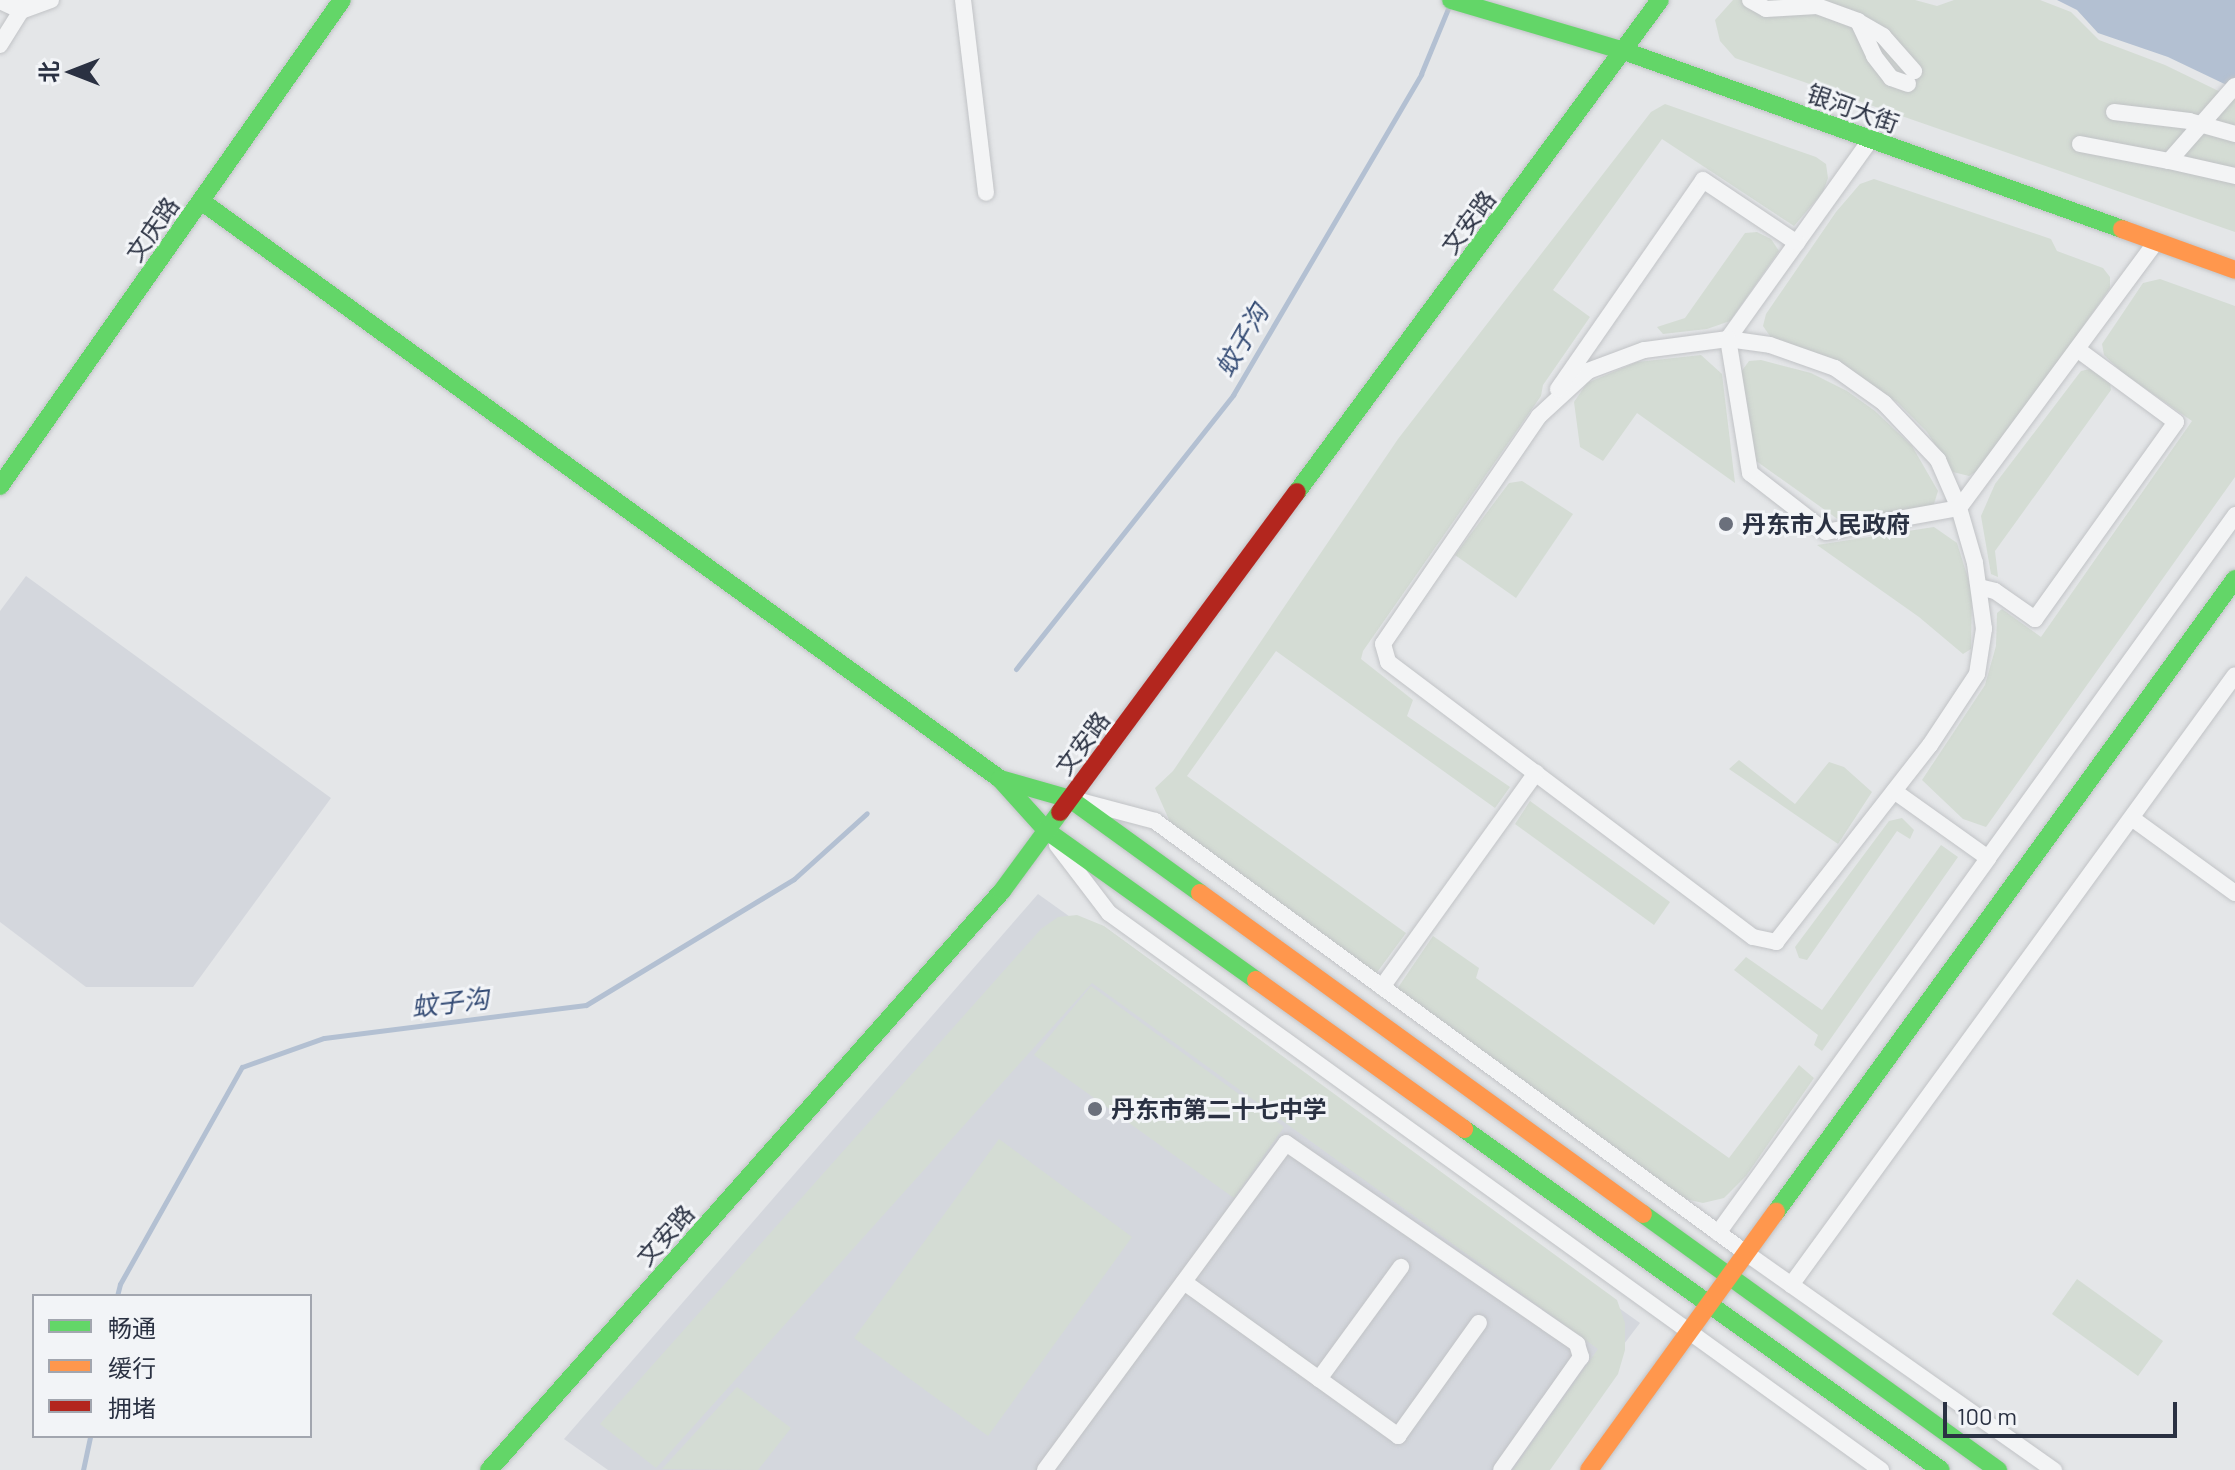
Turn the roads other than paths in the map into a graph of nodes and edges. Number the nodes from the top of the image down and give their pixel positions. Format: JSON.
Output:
{"nodes":[{"id":1,"x":51,"y":0,"type":"edge"},
{"id":2,"x":342,"y":0,"type":"edge"},
{"id":3,"x":963,"y":0,"type":"edge"},
{"id":4,"x":1660,"y":0,"type":"edge"},
{"id":5,"x":1750,"y":0,"type":"edge"},
{"id":6,"x":0,"y":1,"type":"edge"},
{"id":7,"x":1454,"y":1,"type":"edge"},
{"id":8,"x":23,"y":6,"type":"edge"},
{"id":9,"x":0,"y":45,"type":"edge"},
{"id":10,"x":1624,"y":51,"type":"junction"},
{"id":11,"x":1911,"y":78,"type":"dead end"},
{"id":12,"x":2235,"y":86,"type":"edge"},
{"id":13,"x":2114,"y":112,"type":"dead end"},
{"id":14,"x":2199,"y":124,"type":"junction"},
{"id":15,"x":2235,"y":134,"type":"edge"},
{"id":16,"x":1871,"y":139,"type":"junction"},
{"id":17,"x":2080,"y":144,"type":"dead end"},
{"id":18,"x":2169,"y":161,"type":"junction"},
{"id":19,"x":2235,"y":176,"type":"edge"},
{"id":20,"x":986,"y":193,"type":"dead end"},
{"id":21,"x":201,"y":201,"type":"junction"},
{"id":22,"x":2156,"y":242,"type":"junction"},
{"id":23,"x":1797,"y":243,"type":"junction"},
{"id":24,"x":2235,"y":270,"type":"edge"},
{"id":25,"x":1728,"y":339,"type":"junction"},
{"id":26,"x":2077,"y":349,"type":"junction"},
{"id":27,"x":1539,"y":416,"type":"junction"},
{"id":28,"x":0,"y":486,"type":"edge"},
{"id":29,"x":1959,"y":508,"type":"junction"},
{"id":30,"x":2235,"y":515,"type":"edge"},
{"id":31,"x":2235,"y":579,"type":"edge"},
{"id":32,"x":1979,"y":587,"type":"junction"},
{"id":33,"x":2235,"y":675,"type":"edge"},
{"id":34,"x":1536,"y":773,"type":"junction"},
{"id":35,"x":1000,"y":779,"type":"junction"},
{"id":36,"x":1894,"y":791,"type":"junction"},
{"id":37,"x":1070,"y":799,"type":"junction"},
{"id":38,"x":2133,"y":819,"type":"junction"},
{"id":39,"x":1047,"y":831,"type":"junction"},
{"id":40,"x":1988,"y":858,"type":"junction"},
{"id":41,"x":2235,"y":893,"type":"edge"},
{"id":42,"x":1382,"y":987,"type":"junction"},
{"id":43,"x":1718,"y":1233,"type":"junction"},
{"id":44,"x":1746,"y":1253,"type":"junction"},
{"id":45,"x":1401,"y":1267,"type":"dead end"},
{"id":46,"x":1729,"y":1276,"type":"junction"},
{"id":47,"x":1184,"y":1282,"type":"junction"},
{"id":48,"x":1791,"y":1285,"type":"junction"},
{"id":49,"x":1710,"y":1304,"type":"junction"},
{"id":50,"x":1479,"y":1323,"type":"dead end"},
{"id":51,"x":1690,"y":1331,"type":"junction"},
{"id":52,"x":1319,"y":1379,"type":"junction"},
{"id":53,"x":489,"y":1470,"type":"edge"},
{"id":54,"x":1045,"y":1470,"type":"edge"},
{"id":55,"x":1501,"y":1470,"type":"edge"},
{"id":56,"x":1589,"y":1470,"type":"edge"},
{"id":57,"x":1881,"y":1470,"type":"edge"},
{"id":58,"x":1941,"y":1470,"type":"edge"},
{"id":59,"x":1998,"y":1470,"type":"edge"},
{"id":60,"x":2054,"y":1470,"type":"edge"}],
"edges":[{"from":1,"to":8,"type":"street"},
{"from":2,"to":21,"type":"main road","name":"文庆路"},
{"from":3,"to":20,"type":"street"},
{"from":4,"to":10,"type":"main road","name":"文安路"},
{"from":5,"to":11,"type":"street"},
{"from":6,"to":8,"type":"street"},
{"from":7,"to":10,"type":"main road","name":"银河大街"},
{"from":8,"to":9,"type":"street"},
{"from":10,"to":16,"type":"main road","name":"银河大街"},
{"from":10,"to":37,"type":"main road","name":"文安路"},
{"from":12,"to":14,"type":"street"},
{"from":13,"to":14,"type":"street"},
{"from":14,"to":15,"type":"street"},
{"from":14,"to":18,"type":"street"},
{"from":16,"to":22,"type":"main road","name":"银河大街"},
{"from":16,"to":23,"type":"street"},
{"from":17,"to":18,"type":"street"},
{"from":18,"to":19,"type":"street"},
{"from":21,"to":28,"type":"main road","name":"文庆路"},
{"from":21,"to":35,"type":"main road"},
{"from":22,"to":24,"type":"main road","name":"银河大街"},
{"from":22,"to":26,"type":"street"},
{"from":23,"to":25,"type":"street"},
{"from":23,"to":27,"type":"street"},
{"from":25,"to":27,"type":"street"},
{"from":25,"to":29,"type":"street"},
{"from":25,"to":29,"type":"street"},
{"from":26,"to":29,"type":"street"},
{"from":26,"to":32,"type":"street"},
{"from":27,"to":34,"type":"street"},
{"from":29,"to":32,"type":"street"},
{"from":30,"to":40,"type":"street"},
{"from":31,"to":44,"type":"main road"},
{"from":32,"to":36,"type":"street"},
{"from":33,"to":38,"type":"street"},
{"from":34,"to":36,"type":"street"},
{"from":34,"to":42,"type":"street"},
{"from":35,"to":37,"type":"main road"},
{"from":35,"to":39,"type":"main road"},
{"from":36,"to":40,"type":"street"},
{"from":37,"to":39,"type":"main road","name":"文安路"},
{"from":37,"to":42,"type":"street"},
{"from":37,"to":46,"type":"main road"},
{"from":38,"to":41,"type":"street"},
{"from":38,"to":48,"type":"street"},
{"from":39,"to":49,"type":"main road"},
{"from":39,"to":51,"type":"street"},
{"from":39,"to":53,"type":"main road","name":"文安路"},
{"from":40,"to":43,"type":"street"},
{"from":42,"to":43,"type":"street"},
{"from":43,"to":44,"type":"street"},
{"from":44,"to":46,"type":"main road"},
{"from":44,"to":48,"type":"street"},
{"from":45,"to":52,"type":"street"},
{"from":46,"to":49,"type":"main road"},
{"from":46,"to":59,"type":"main road"},
{"from":47,"to":52,"type":"street"},
{"from":47,"to":54,"type":"street"},
{"from":47,"to":55,"type":"street"},
{"from":48,"to":60,"type":"street"},
{"from":49,"to":51,"type":"main road"},
{"from":49,"to":58,"type":"main road"},
{"from":50,"to":52,"type":"street"},
{"from":51,"to":56,"type":"main road"},
{"from":51,"to":57,"type":"street"}]}
